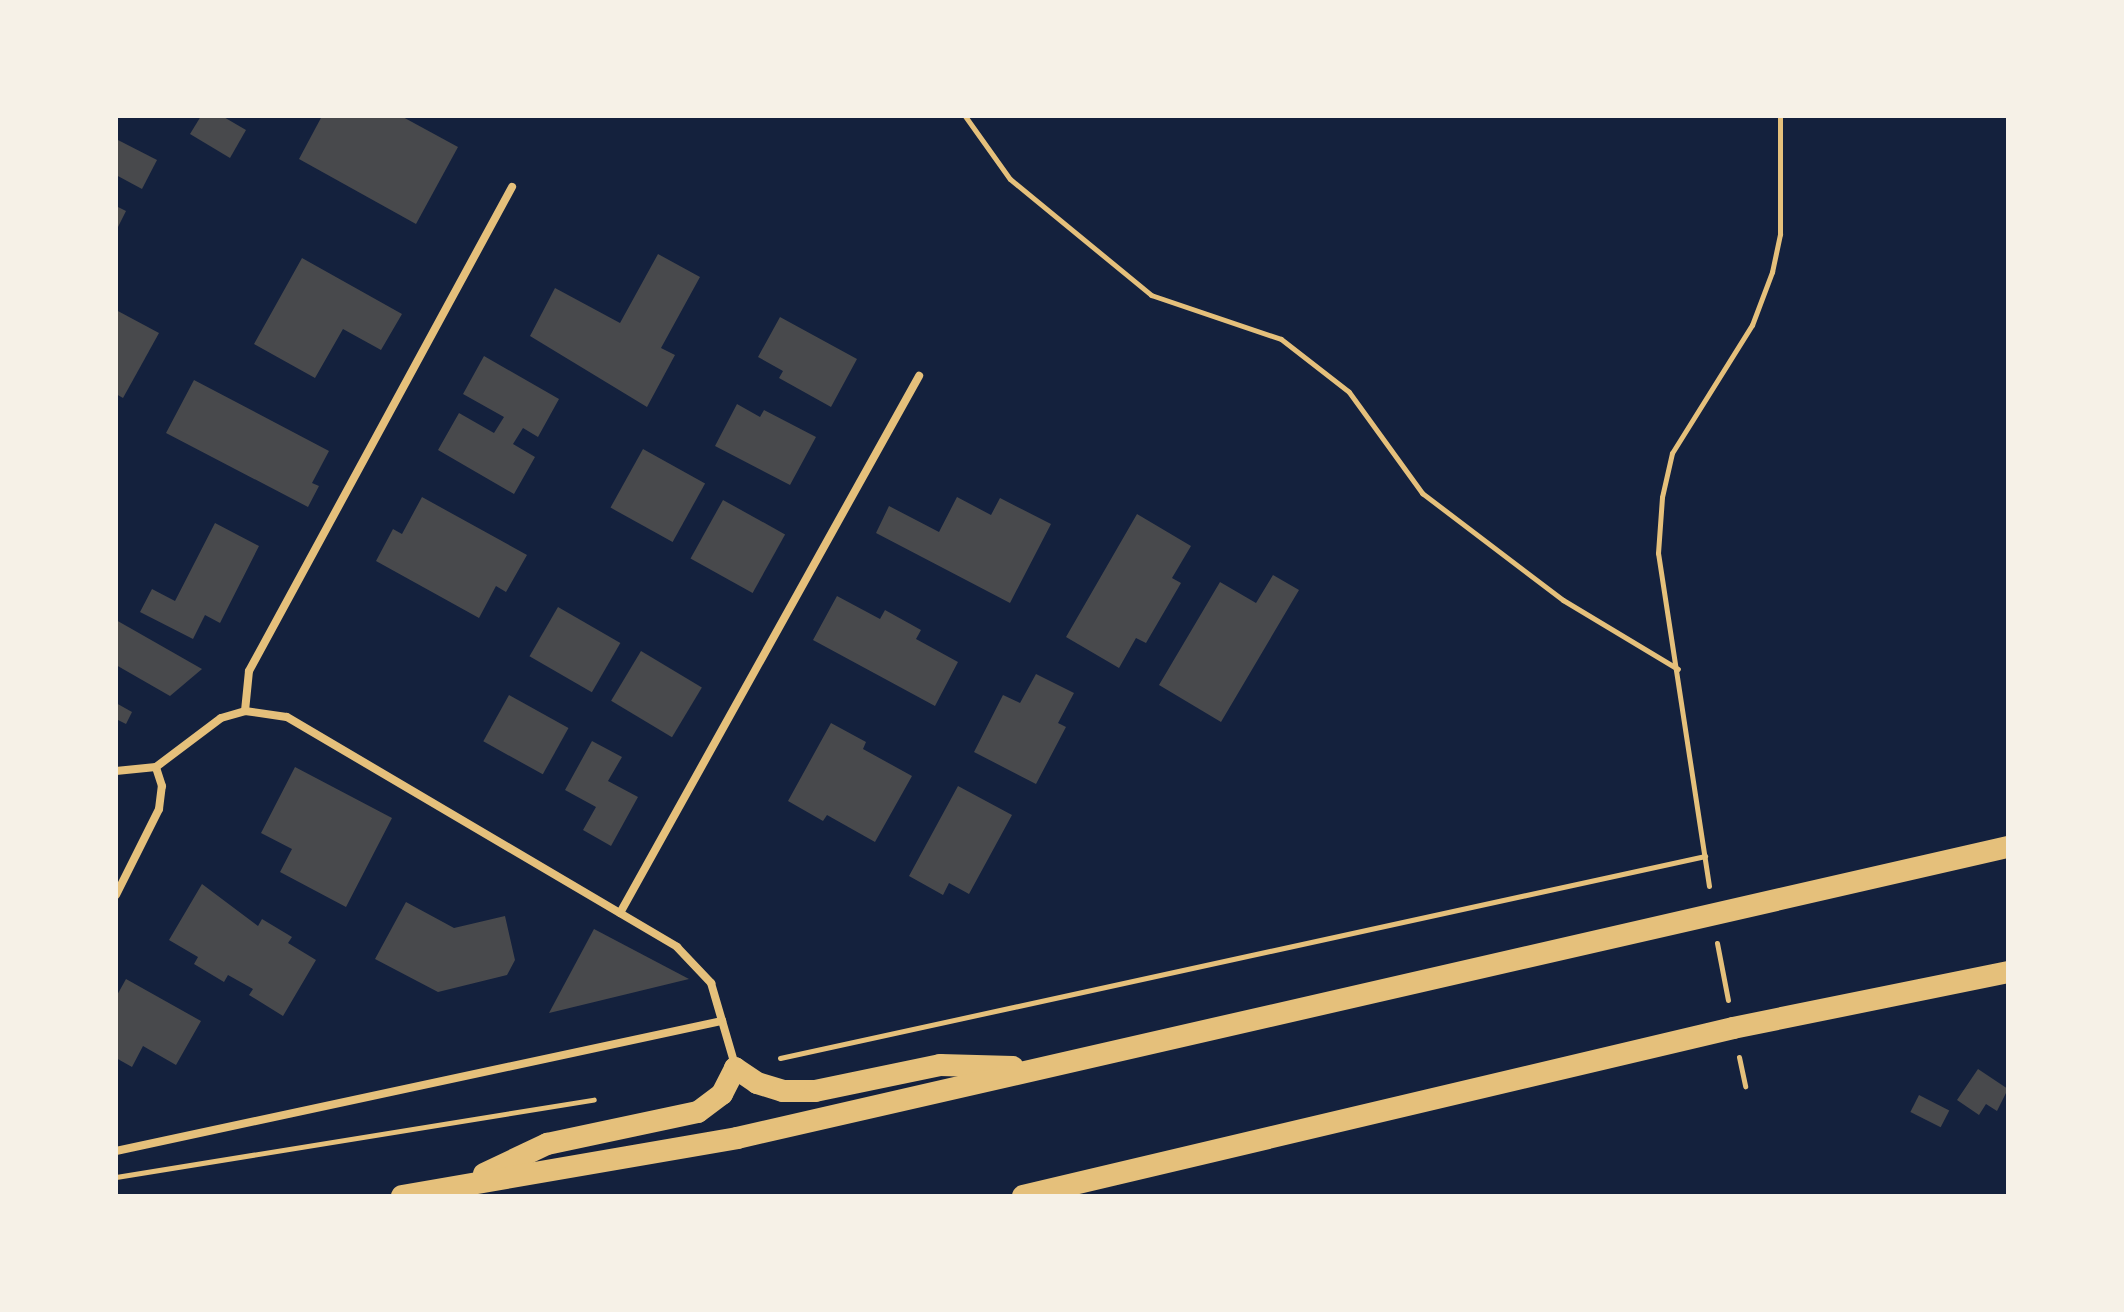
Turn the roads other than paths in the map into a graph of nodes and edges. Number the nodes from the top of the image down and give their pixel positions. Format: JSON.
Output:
{"nodes":[{"id":1,"x":512,"y":187,"type":"dead end"},
{"id":2,"x":919,"y":376,"type":"dead end"},
{"id":3,"x":245,"y":711,"type":"junction"},
{"id":4,"x":156,"y":767,"type":"junction"},
{"id":5,"x":116,"y":771,"type":"edge"},
{"id":6,"x":2008,"y":847,"type":"edge"},
{"id":7,"x":116,"y":895,"type":"edge"},
{"id":8,"x":620,"y":913,"type":"junction"},
{"id":9,"x":2008,"y":972,"type":"edge"},
{"id":10,"x":722,"y":1021,"type":"junction"},
{"id":11,"x":735,"y":1068,"type":"junction"},
{"id":12,"x":1043,"y":1068,"type":"junction"},
{"id":13,"x":116,"y":1151,"type":"edge"},
{"id":14,"x":457,"y":1186,"type":"junction"},
{"id":15,"x":402,"y":1196,"type":"edge"},
{"id":16,"x":1023,"y":1196,"type":"edge"}],
"edges":[{"from":1,"to":3,"type":"street"},
{"from":2,"to":8,"type":"street"},
{"from":3,"to":4,"type":"street"},
{"from":3,"to":8,"type":"street"},
{"from":4,"to":5,"type":"street"},
{"from":4,"to":7,"type":"street"},
{"from":6,"to":12,"type":"highway"},
{"from":8,"to":10,"type":"street"},
{"from":9,"to":16,"type":"highway"},
{"from":10,"to":11,"type":"street"},
{"from":10,"to":13,"type":"street"},
{"from":11,"to":12,"type":"highway"},
{"from":11,"to":14,"type":"highway"},
{"from":12,"to":14,"type":"highway"},
{"from":14,"to":15,"type":"highway"}]}
